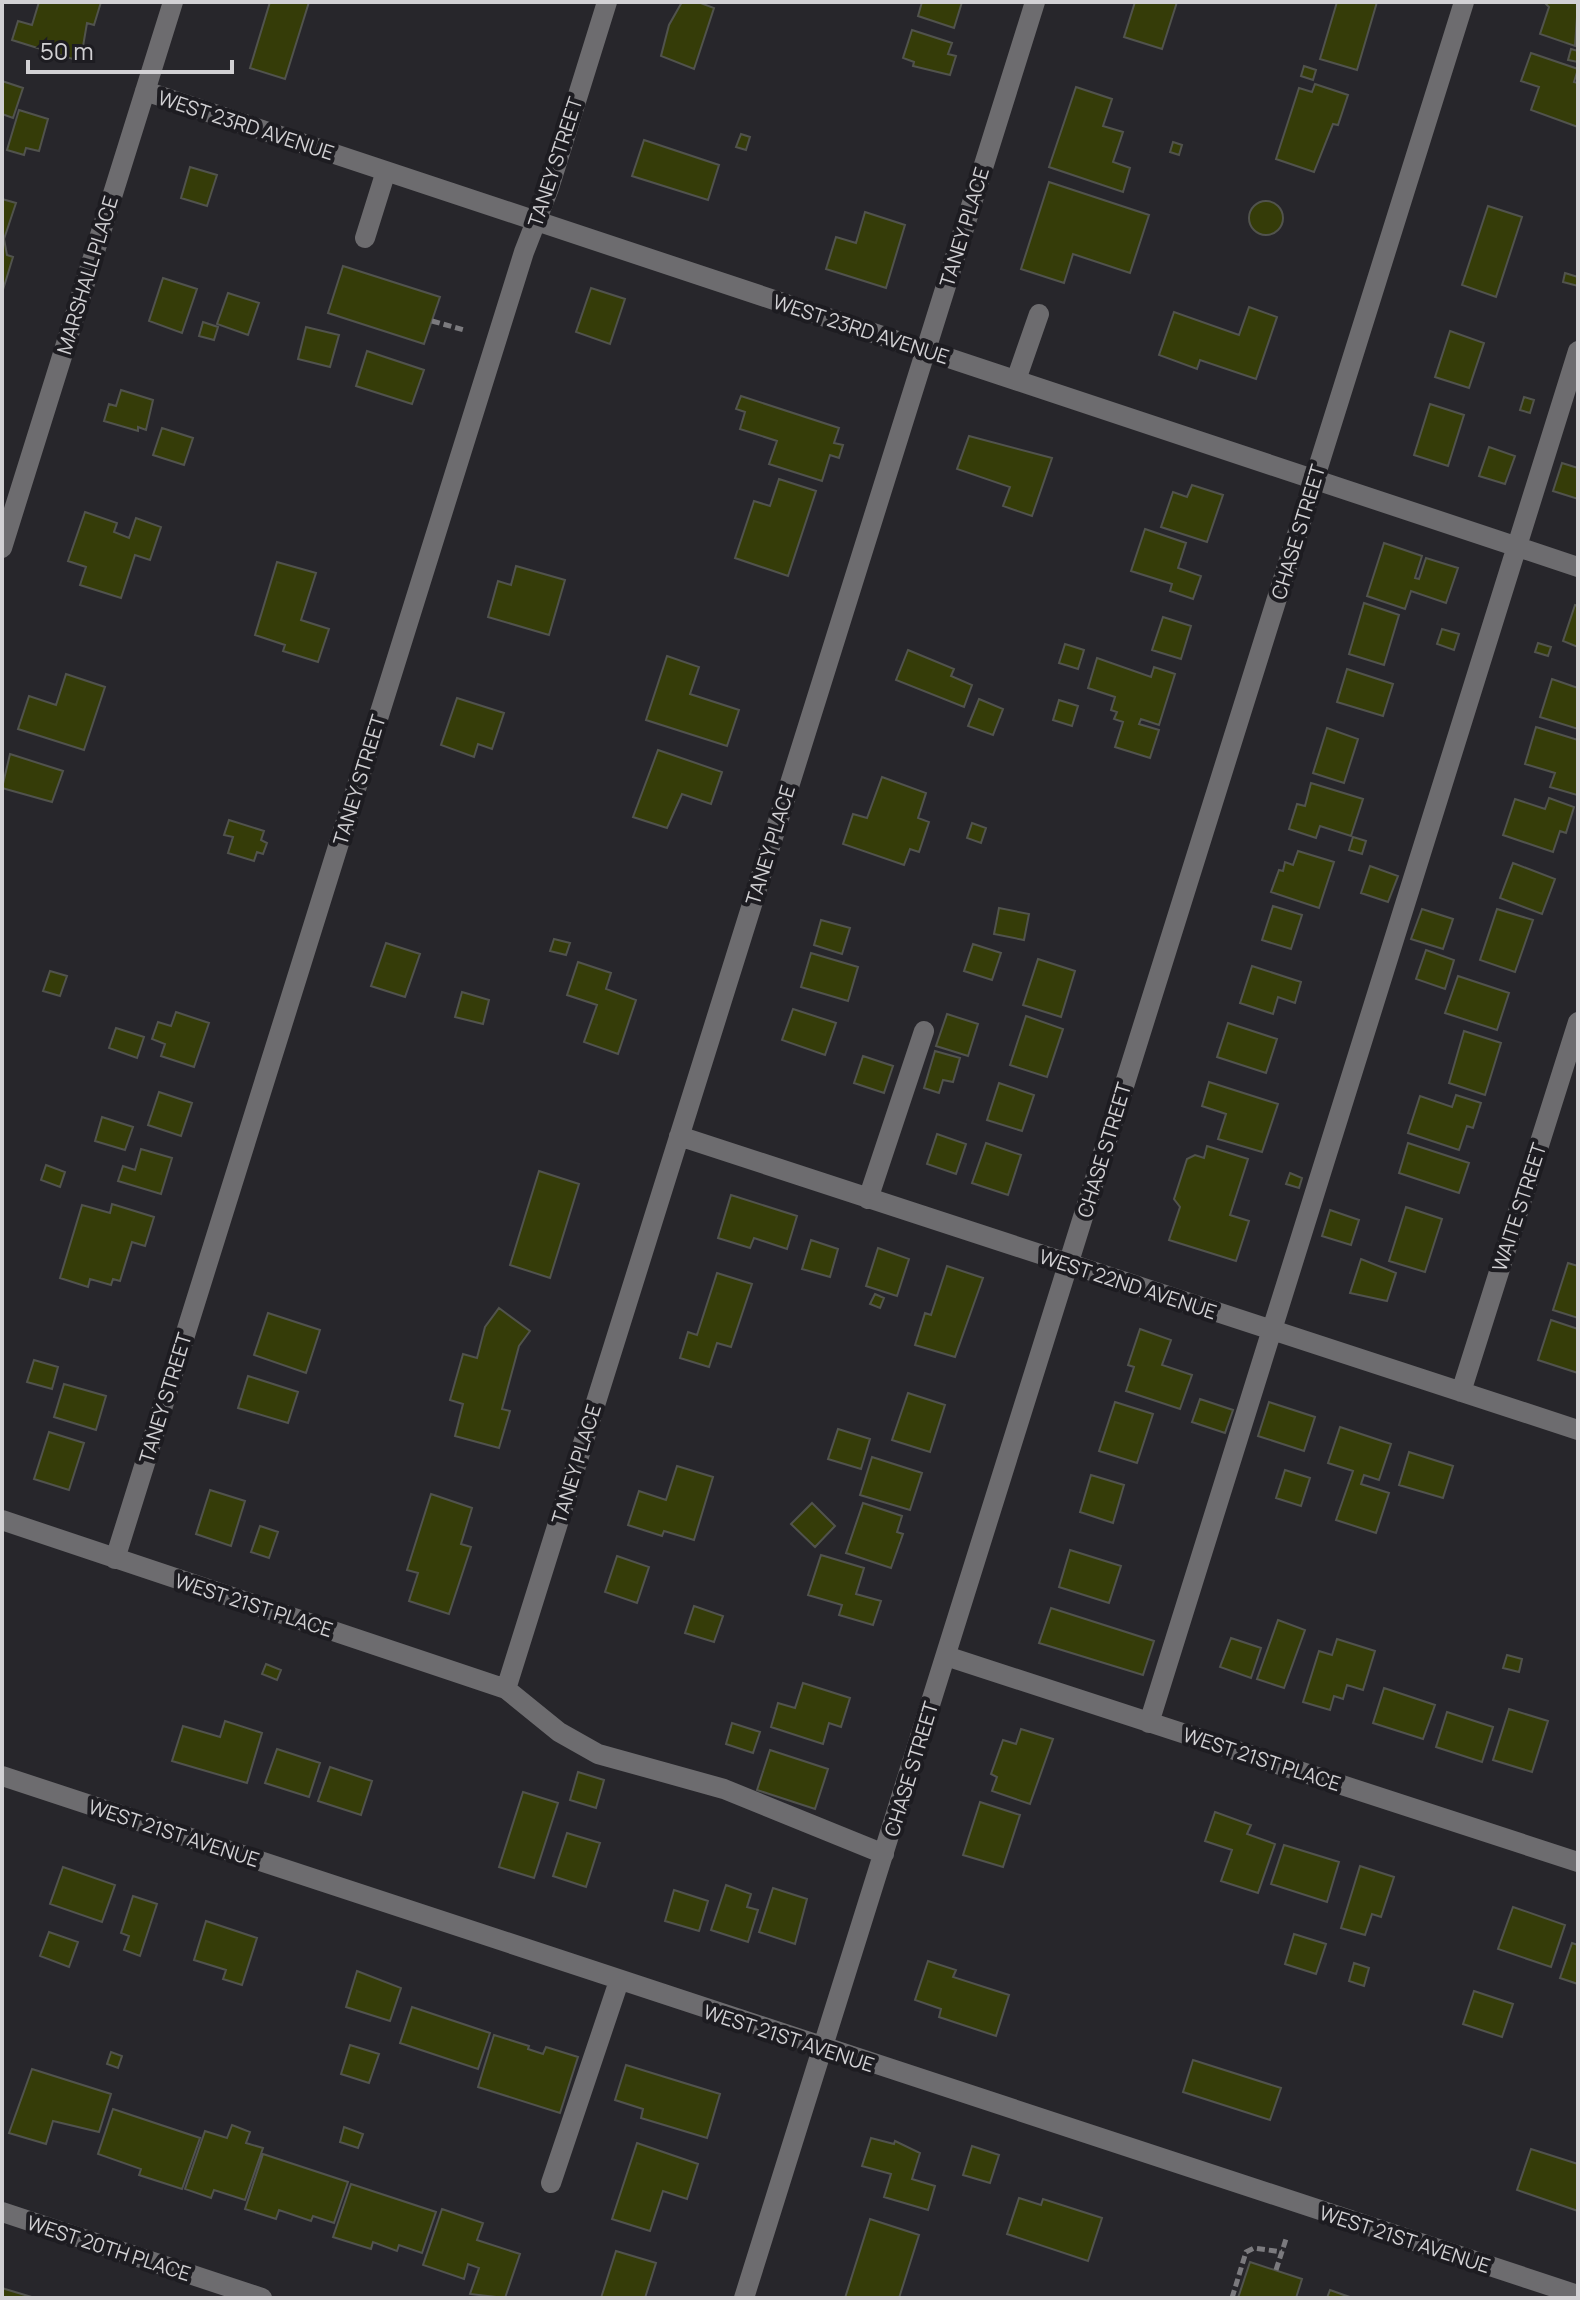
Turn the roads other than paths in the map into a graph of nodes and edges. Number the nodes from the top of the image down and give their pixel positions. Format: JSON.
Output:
{"nodes":[{"id":1,"x":173,"y":2,"type":"edge"},
{"id":2,"x":607,"y":2,"type":"edge"},
{"id":3,"x":1035,"y":2,"type":"edge"},
{"id":4,"x":1464,"y":2,"type":"edge"},
{"id":5,"x":145,"y":91,"type":"junction"},
{"id":6,"x":386,"y":171,"type":"junction"},
{"id":7,"x":536,"y":221,"type":"junction"},
{"id":8,"x":365,"y":238,"type":"dead end"},
{"id":9,"x":1039,"y":314,"type":"dead end"},
{"id":10,"x":926,"y":350,"type":"junction"},
{"id":11,"x":1578,"y":351,"type":"edge"},
{"id":12,"x":1016,"y":380,"type":"junction"},
{"id":13,"x":1314,"y":480,"type":"junction"},
{"id":14,"x":1517,"y":547,"type":"junction"},
{"id":15,"x":2,"y":548,"type":"edge"},
{"id":16,"x":1578,"y":567,"type":"edge"},
{"id":17,"x":1578,"y":1022,"type":"edge"},
{"id":18,"x":924,"y":1031,"type":"dead end"},
{"id":19,"x":679,"y":1136,"type":"junction"},
{"id":20,"x":868,"y":1199,"type":"junction"},
{"id":21,"x":1068,"y":1265,"type":"junction"},
{"id":22,"x":1272,"y":1331,"type":"junction"},
{"id":23,"x":1461,"y":1392,"type":"junction"},
{"id":24,"x":1578,"y":1430,"type":"edge"},
{"id":25,"x":2,"y":1520,"type":"edge"},
{"id":26,"x":115,"y":1559,"type":"junction"},
{"id":27,"x":946,"y":1656,"type":"junction"},
{"id":28,"x":506,"y":1689,"type":"junction"},
{"id":29,"x":1149,"y":1723,"type":"junction"},
{"id":30,"x":2,"y":1776,"type":"edge"},
{"id":31,"x":884,"y":1854,"type":"junction"},
{"id":32,"x":1578,"y":1862,"type":"edge"},
{"id":33,"x":619,"y":1981,"type":"junction"},
{"id":34,"x":823,"y":2049,"type":"junction"},
{"id":35,"x":551,"y":2183,"type":"dead end"},
{"id":36,"x":2,"y":2212,"type":"edge"},
{"id":37,"x":1578,"y":2295,"type":"edge"},
{"id":38,"x":262,"y":2298,"type":"edge"},
{"id":39,"x":744,"y":2298,"type":"edge"}],
"edges":[{"from":1,"to":5,"type":"street","name":"MARSHALL PLACE"},
{"from":2,"to":7,"type":"street","name":"TANEY STREET"},
{"from":3,"to":10,"type":"street","name":"TANEY PLACE"},
{"from":4,"to":13,"type":"street","name":"CHASE STREET"},
{"from":5,"to":6,"type":"street","name":"WEST 23RD AVENUE"},
{"from":5,"to":15,"type":"street","name":"MARSHALL PLACE"},
{"from":6,"to":7,"type":"street","name":"WEST 23RD AVENUE"},
{"from":6,"to":8,"type":"street"},
{"from":7,"to":10,"type":"street","name":"WEST 23RD AVENUE"},
{"from":7,"to":26,"type":"street","name":"TANEY STREET"},
{"from":9,"to":12,"type":"street"},
{"from":10,"to":12,"type":"street","name":"WEST 23RD AVENUE"},
{"from":10,"to":19,"type":"street","name":"TANEY PLACE"},
{"from":11,"to":14,"type":"street"},
{"from":12,"to":13,"type":"street","name":"WEST 23RD AVENUE"},
{"from":13,"to":14,"type":"street","name":"WEST 23RD AVENUE"},
{"from":13,"to":21,"type":"street","name":"CHASE STREET"},
{"from":14,"to":16,"type":"street","name":"WEST 23RD AVENUE"},
{"from":14,"to":22,"type":"street"},
{"from":17,"to":23,"type":"street","name":"WAITE STREET"},
{"from":18,"to":20,"type":"street"},
{"from":19,"to":20,"type":"street","name":"WEST 22ND AVENUE"},
{"from":19,"to":28,"type":"street","name":"TANEY PLACE"},
{"from":20,"to":21,"type":"street","name":"WEST 22ND AVENUE"},
{"from":21,"to":22,"type":"street","name":"WEST 22ND AVENUE"},
{"from":21,"to":27,"type":"street","name":"CHASE STREET"},
{"from":22,"to":23,"type":"street","name":"WEST 22ND AVENUE"},
{"from":22,"to":29,"type":"street"},
{"from":23,"to":24,"type":"street","name":"WEST 22ND AVENUE"},
{"from":25,"to":26,"type":"street","name":"WEST 21ST PLACE"},
{"from":26,"to":28,"type":"street","name":"WEST 21ST PLACE"},
{"from":27,"to":29,"type":"street","name":"WEST 21ST PLACE"},
{"from":27,"to":31,"type":"street","name":"CHASE STREET"},
{"from":28,"to":31,"type":"street"},
{"from":29,"to":32,"type":"street","name":"WEST 21ST PLACE"},
{"from":30,"to":33,"type":"street","name":"WEST 21ST AVENUE"},
{"from":31,"to":34,"type":"street","name":"CHASE STREET"},
{"from":33,"to":34,"type":"street","name":"WEST 21ST AVENUE"},
{"from":33,"to":35,"type":"street"},
{"from":34,"to":37,"type":"street","name":"WEST 21ST AVENUE"},
{"from":34,"to":39,"type":"street","name":"CHASE STREET"},
{"from":36,"to":38,"type":"street","name":"WEST 20TH PLACE"}]}
